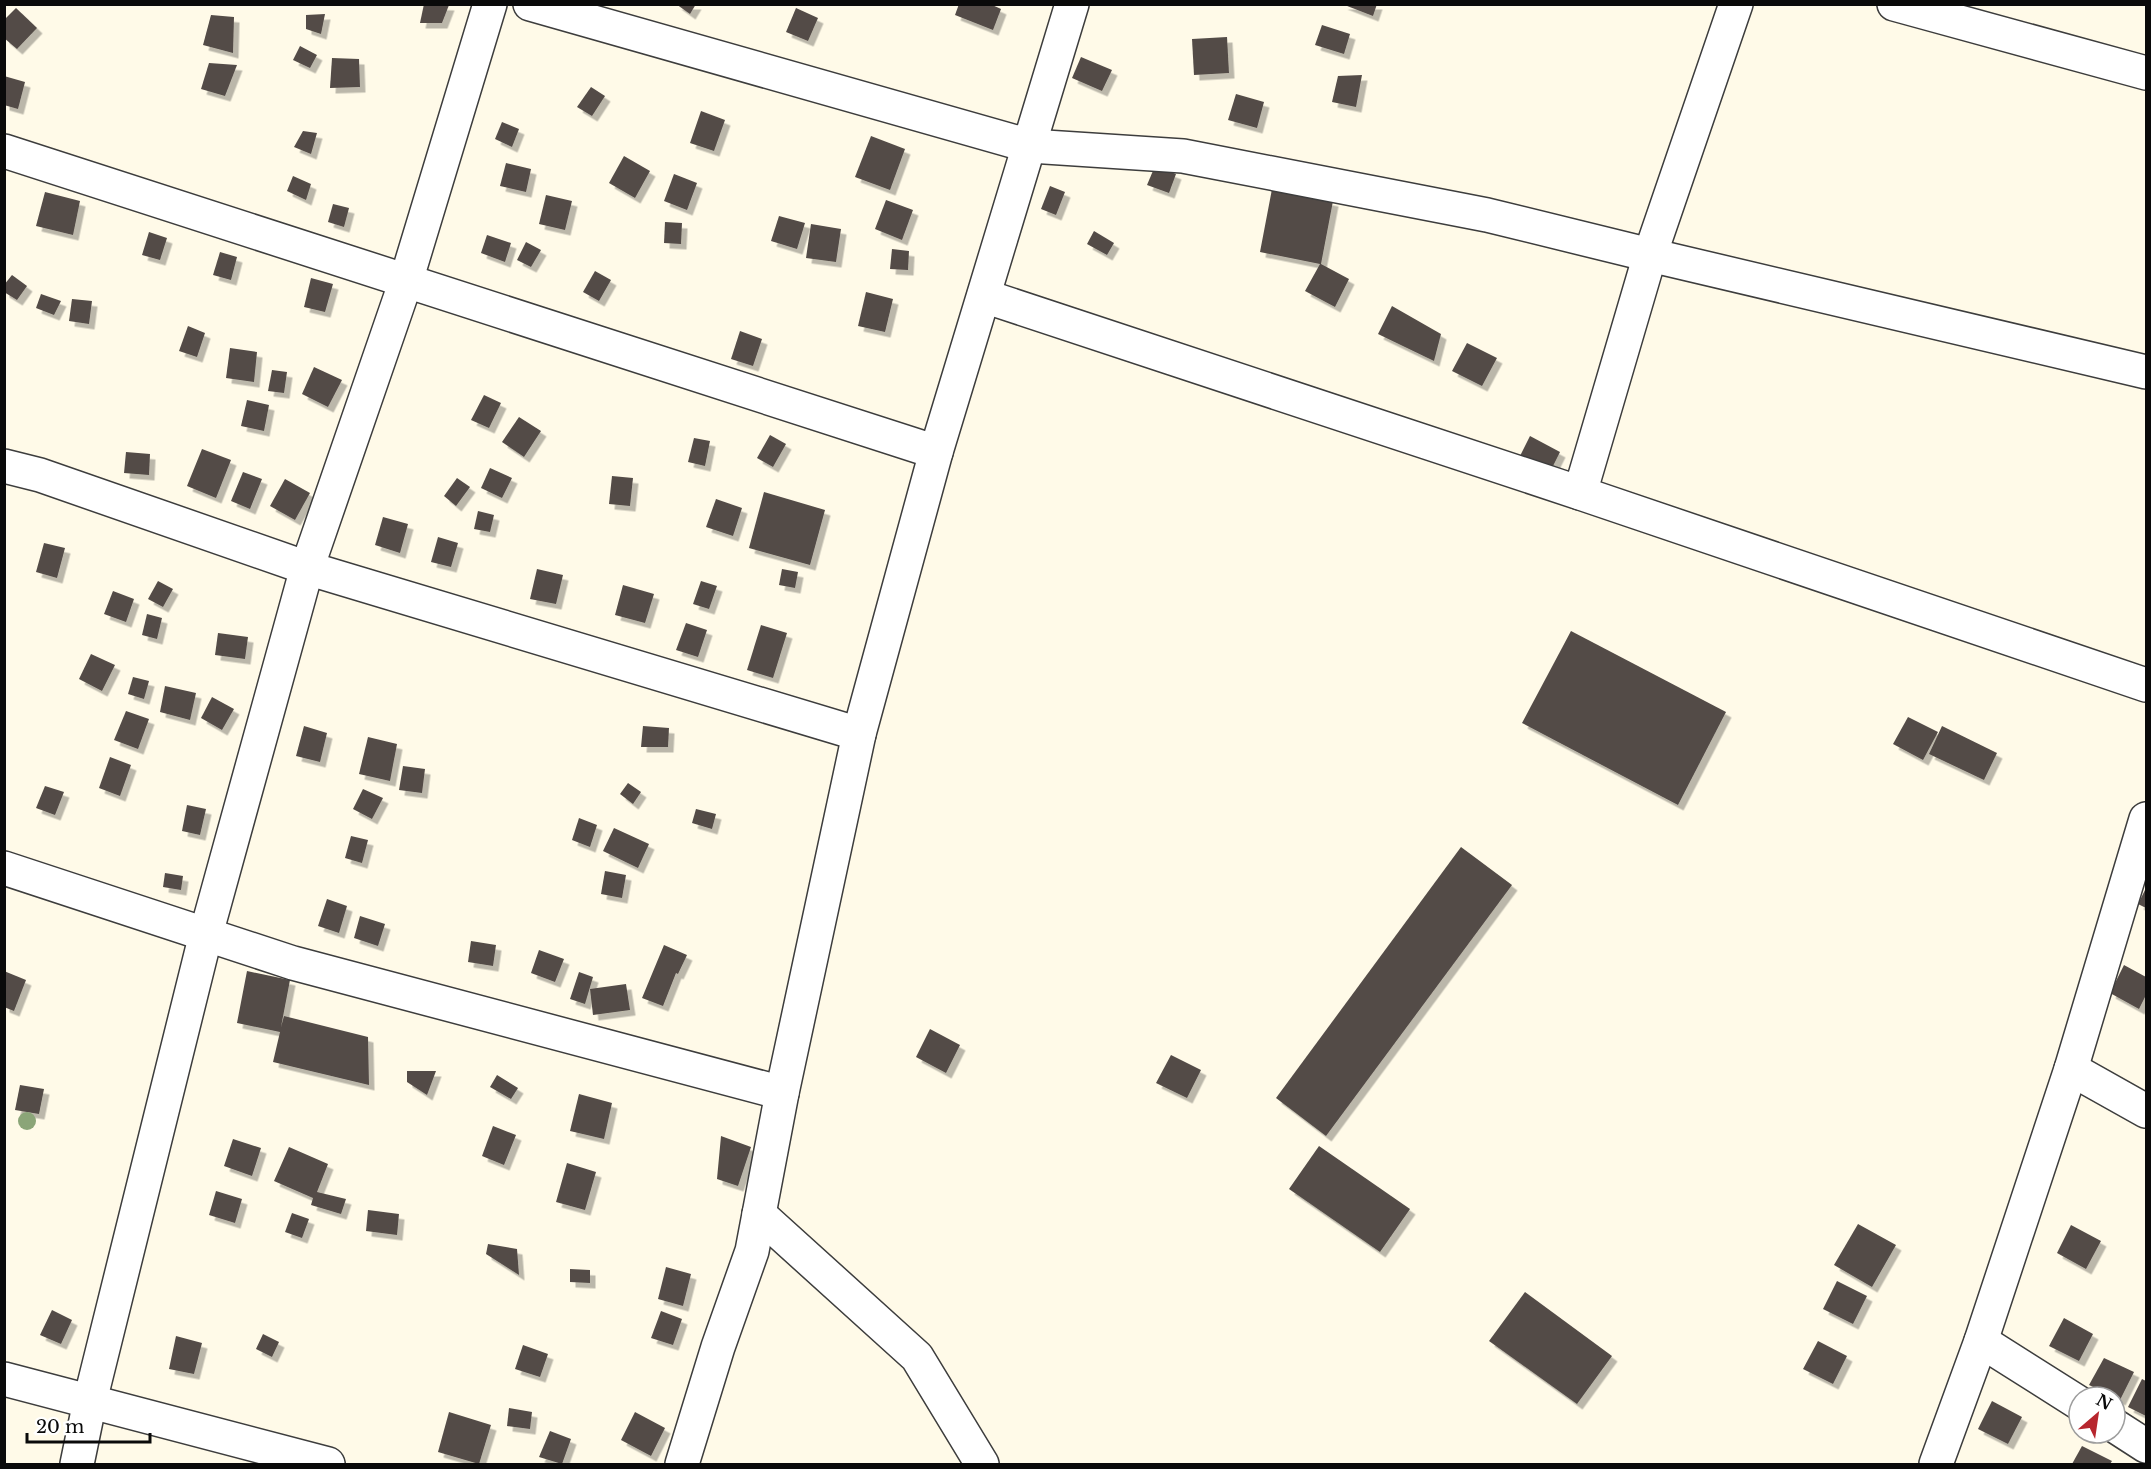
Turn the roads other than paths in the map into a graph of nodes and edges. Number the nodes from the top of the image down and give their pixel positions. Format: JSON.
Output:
{"nodes":[{"id":1,"x":490,"y":4,"type":"edge"},
{"id":2,"x":530,"y":4,"type":"edge"},
{"id":3,"x":1072,"y":4,"type":"edge"},
{"id":4,"x":1736,"y":4,"type":"edge"},
{"id":5,"x":1894,"y":4,"type":"edge"},
{"id":6,"x":2146,"y":73,"type":"edge"},
{"id":7,"x":1030,"y":146,"type":"junction"},
{"id":8,"x":4,"y":151,"type":"edge"},
{"id":9,"x":1650,"y":255,"type":"junction"},
{"id":10,"x":406,"y":281,"type":"junction"},
{"id":11,"x":984,"y":296,"type":"junction"},
{"id":12,"x":2146,"y":372,"type":"edge"},
{"id":13,"x":936,"y":452,"type":"junction"},
{"id":14,"x":4,"y":466,"type":"edge"},
{"id":15,"x":1580,"y":493,"type":"junction"},
{"id":16,"x":307,"y":568,"type":"junction"},
{"id":17,"x":2146,"y":685,"type":"edge"},
{"id":18,"x":859,"y":734,"type":"junction"},
{"id":19,"x":2146,"y":819,"type":"edge"},
{"id":20,"x":4,"y":868,"type":"edge"},
{"id":21,"x":206,"y":934,"type":"junction"},
{"id":22,"x":2072,"y":1069,"type":"junction"},
{"id":23,"x":782,"y":1093,"type":"junction"},
{"id":24,"x":2146,"y":1111,"type":"edge"},
{"id":25,"x":759,"y":1214,"type":"junction"},
{"id":26,"x":1981,"y":1341,"type":"junction"},
{"id":27,"x":4,"y":1379,"type":"edge"},
{"id":28,"x":2067,"y":1395,"type":"edge"},
{"id":29,"x":90,"y":1401,"type":"junction"},
{"id":30,"x":2127,"y":1434,"type":"edge"},
{"id":31,"x":2146,"y":1446,"type":"edge"},
{"id":32,"x":77,"y":1464,"type":"edge"},
{"id":33,"x":328,"y":1464,"type":"edge"},
{"id":34,"x":682,"y":1464,"type":"edge"},
{"id":35,"x":982,"y":1464,"type":"edge"},
{"id":36,"x":1936,"y":1464,"type":"edge"}],
"edges":[{"from":1,"to":10,"type":"street"},
{"from":2,"to":7,"type":"street"},
{"from":3,"to":7,"type":"street"},
{"from":4,"to":9,"type":"street"},
{"from":5,"to":6,"type":"street"},
{"from":7,"to":9,"type":"street"},
{"from":7,"to":11,"type":"street"},
{"from":8,"to":10,"type":"street"},
{"from":9,"to":12,"type":"street"},
{"from":9,"to":15,"type":"street"},
{"from":10,"to":13,"type":"street"},
{"from":10,"to":16,"type":"street"},
{"from":11,"to":13,"type":"street"},
{"from":11,"to":15,"type":"street"},
{"from":13,"to":18,"type":"street"},
{"from":14,"to":16,"type":"street"},
{"from":15,"to":17,"type":"street"},
{"from":16,"to":18,"type":"street"},
{"from":16,"to":21,"type":"street"},
{"from":18,"to":23,"type":"street"},
{"from":19,"to":22,"type":"street"},
{"from":20,"to":21,"type":"street"},
{"from":21,"to":23,"type":"street"},
{"from":21,"to":29,"type":"street"},
{"from":22,"to":24,"type":"street"},
{"from":22,"to":26,"type":"street"},
{"from":23,"to":25,"type":"street"},
{"from":25,"to":34,"type":"street"},
{"from":25,"to":35,"type":"street"},
{"from":26,"to":28,"type":"street"},
{"from":26,"to":36,"type":"street"},
{"from":27,"to":29,"type":"street"},
{"from":29,"to":32,"type":"street"},
{"from":29,"to":33,"type":"street"},
{"from":30,"to":31,"type":"street"}]}
